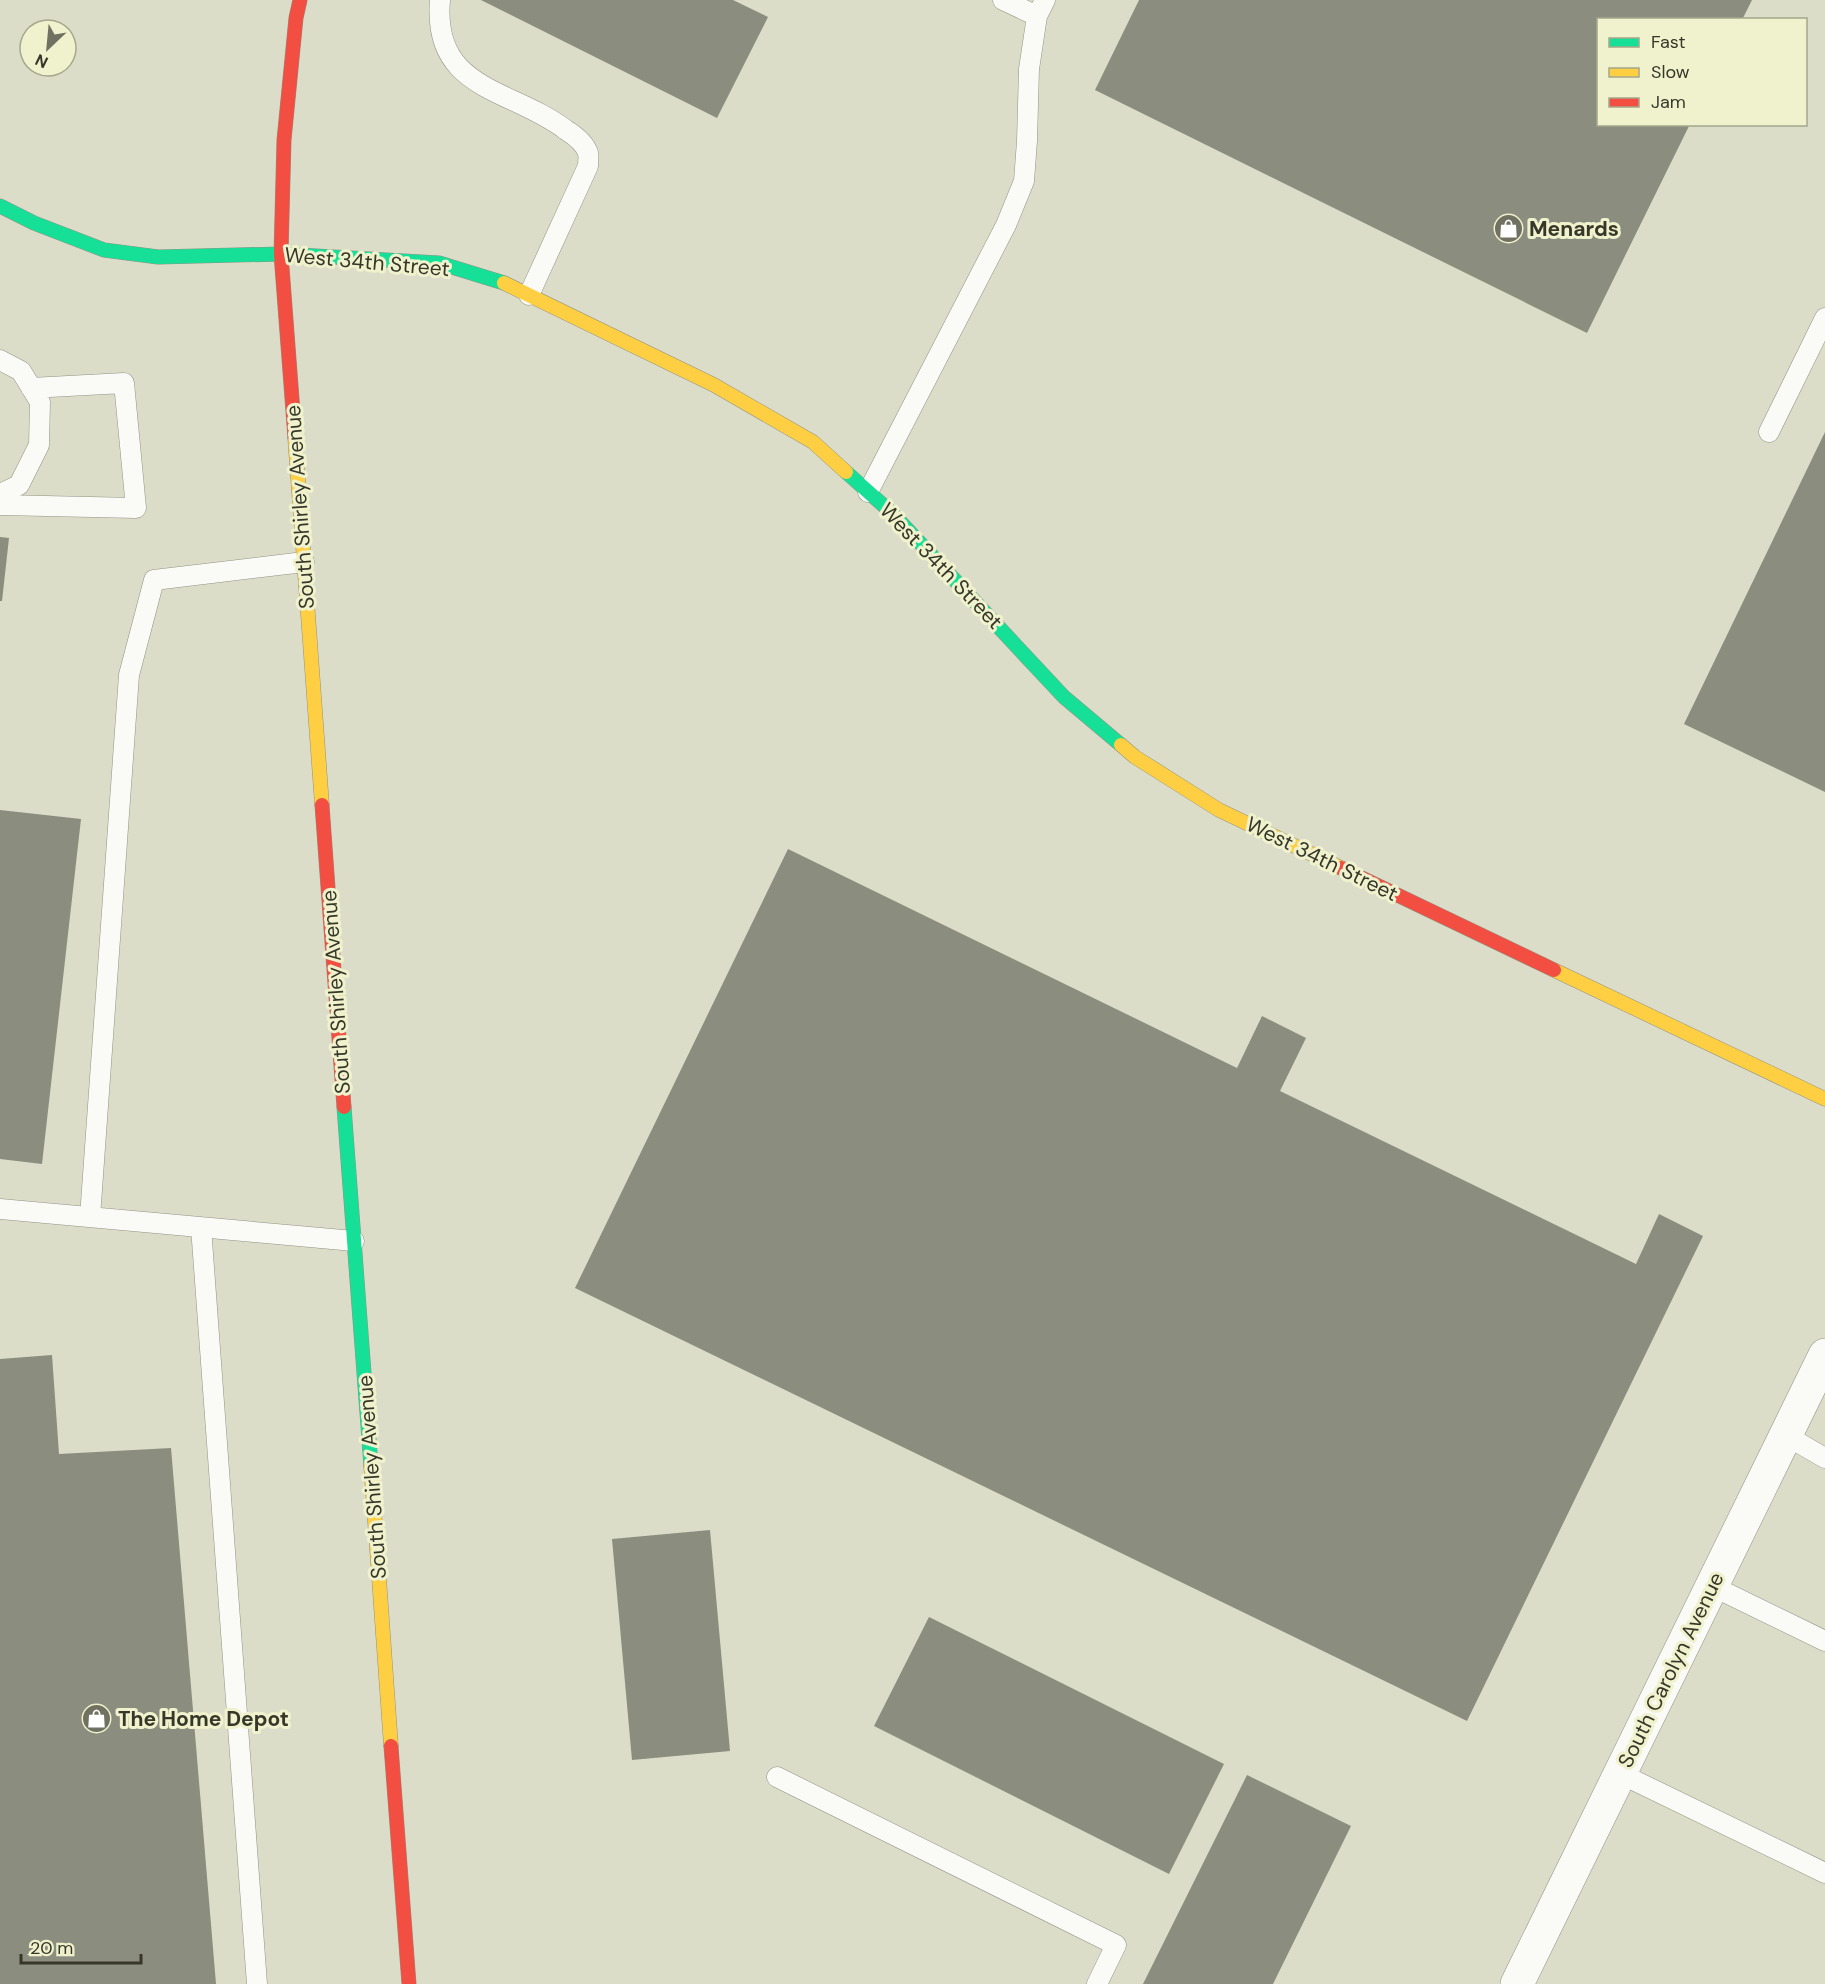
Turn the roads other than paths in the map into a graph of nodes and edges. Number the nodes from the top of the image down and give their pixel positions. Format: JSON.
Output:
{"nodes":[{"id":1,"x":300,"y":0,"type":"edge"},
{"id":2,"x":440,"y":0,"type":"edge"},
{"id":3,"x":1003,"y":0,"type":"edge"},
{"id":4,"x":1040,"y":8,"type":"edge"},
{"id":5,"x":0,"y":206,"type":"edge"},
{"id":6,"x":281,"y":254,"type":"junction"},
{"id":7,"x":530,"y":295,"type":"junction"},
{"id":8,"x":1825,"y":318,"type":"edge"},
{"id":9,"x":0,"y":360,"type":"edge"},
{"id":10,"x":31,"y":388,"type":"junction"},
{"id":11,"x":1769,"y":432,"type":"dead end"},
{"id":12,"x":868,"y":492,"type":"junction"},
{"id":13,"x":0,"y":494,"type":"edge"},
{"id":14,"x":0,"y":505,"type":"edge"},
{"id":15,"x":304,"y":562,"type":"junction"},
{"id":16,"x":1825,"y":1099,"type":"edge"},
{"id":17,"x":0,"y":1209,"type":"edge"},
{"id":18,"x":90,"y":1217,"type":"junction"},
{"id":19,"x":201,"y":1227,"type":"junction"},
{"id":20,"x":354,"y":1241,"type":"junction"},
{"id":21,"x":1825,"y":1355,"type":"edge"},
{"id":22,"x":1785,"y":1436,"type":"junction"},
{"id":23,"x":1825,"y":1458,"type":"edge"},
{"id":24,"x":1712,"y":1586,"type":"junction"},
{"id":25,"x":1825,"y":1641,"type":"edge"},
{"id":26,"x":1620,"y":1774,"type":"junction"},
{"id":27,"x":777,"y":1777,"type":"dead end"},
{"id":28,"x":1825,"y":1873,"type":"edge"},
{"id":29,"x":257,"y":1984,"type":"edge"},
{"id":30,"x":409,"y":1984,"type":"edge"},
{"id":31,"x":1097,"y":1984,"type":"edge"},
{"id":32,"x":1517,"y":1984,"type":"edge"}],
"edges":[{"from":1,"to":6,"type":"street","name":"South Shirley Avenue"},
{"from":2,"to":7,"type":"lane"},
{"from":3,"to":4,"type":"lane"},
{"from":4,"to":12,"type":"lane"},
{"from":5,"to":6,"type":"street","name":"West 34th Street"},
{"from":6,"to":7,"type":"street","name":"West 34th Street"},
{"from":6,"to":15,"type":"street","name":"South Shirley Avenue"},
{"from":7,"to":12,"type":"street","name":"West 34th Street"},
{"from":8,"to":11,"type":"lane"},
{"from":9,"to":10,"type":"lane"},
{"from":10,"to":13,"type":"lane"},
{"from":10,"to":14,"type":"lane"},
{"from":12,"to":16,"type":"street","name":"West 34th Street"},
{"from":15,"to":18,"type":"lane"},
{"from":15,"to":20,"type":"street","name":"South Shirley Avenue"},
{"from":17,"to":18,"type":"lane"},
{"from":18,"to":19,"type":"lane"},
{"from":19,"to":20,"type":"lane"},
{"from":19,"to":29,"type":"lane"},
{"from":20,"to":30,"type":"street","name":"South Shirley Avenue"},
{"from":21,"to":22,"type":"street","name":"South Carolyn Avenue"},
{"from":22,"to":23,"type":"lane"},
{"from":22,"to":24,"type":"street","name":"South Carolyn Avenue"},
{"from":24,"to":25,"type":"lane"},
{"from":24,"to":26,"type":"street","name":"South Carolyn Avenue"},
{"from":26,"to":28,"type":"lane"},
{"from":26,"to":32,"type":"street","name":"South Carolyn Avenue"},
{"from":27,"to":31,"type":"lane"}]}
